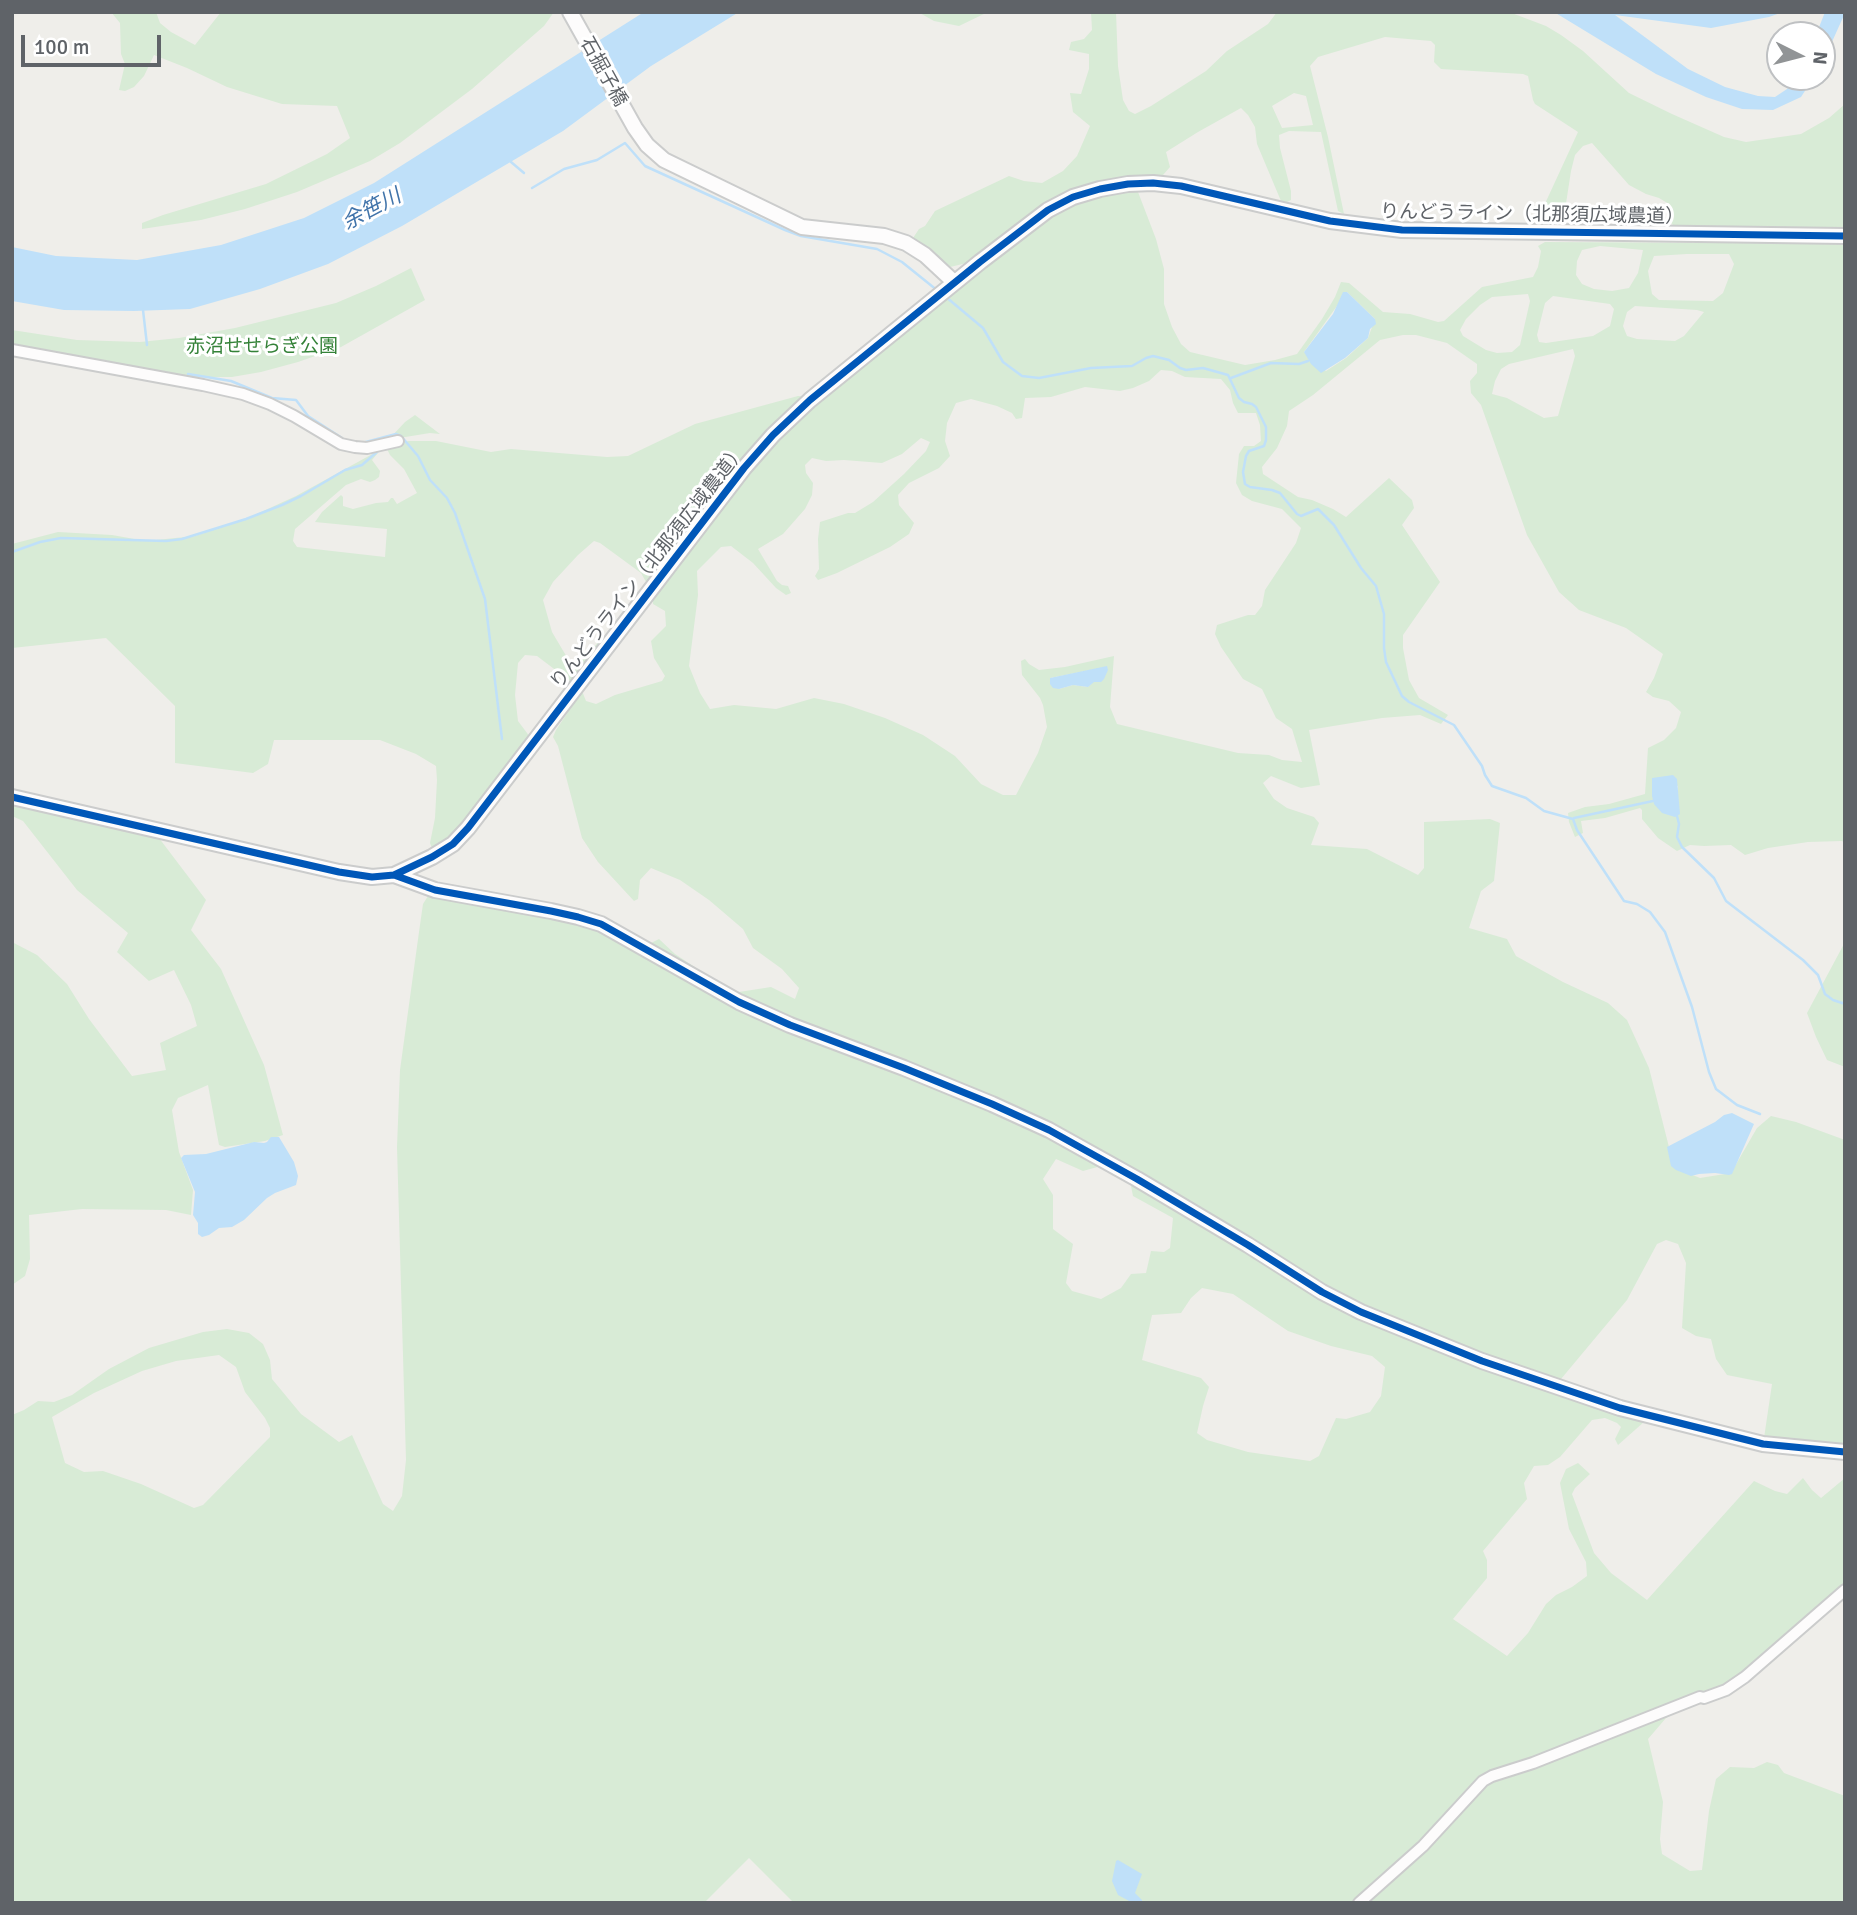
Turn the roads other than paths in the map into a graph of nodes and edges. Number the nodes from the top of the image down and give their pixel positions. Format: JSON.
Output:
{"nodes":[{"id":1,"x":571,"y":15,"type":"edge"},
{"id":2,"x":1845,"y":236,"type":"edge"},
{"id":3,"x":954,"y":282,"type":"junction"},
{"id":4,"x":12,"y":350,"type":"edge"},
{"id":5,"x":398,"y":441,"type":"dead end"},
{"id":6,"x":12,"y":797,"type":"edge"},
{"id":7,"x":394,"y":875,"type":"junction"},
{"id":8,"x":1845,"y":1452,"type":"edge"},
{"id":9,"x":1845,"y":1590,"type":"edge"},
{"id":10,"x":1359,"y":1903,"type":"edge"}],
"edges":[{"from":1,"to":3,"type":"street","name":"石掘子橋"},
{"from":2,"to":3,"type":"street","name":"りんどうライン（北那須広域農道）"},
{"from":3,"to":7,"type":"street","name":"りんどうライン（北那須広域農道）"},
{"from":4,"to":5,"type":"street"},
{"from":6,"to":7,"type":"street","name":"りんどうライン（北那須広域農道）"},
{"from":7,"to":8,"type":"street"},
{"from":9,"to":10,"type":"street"}]}
